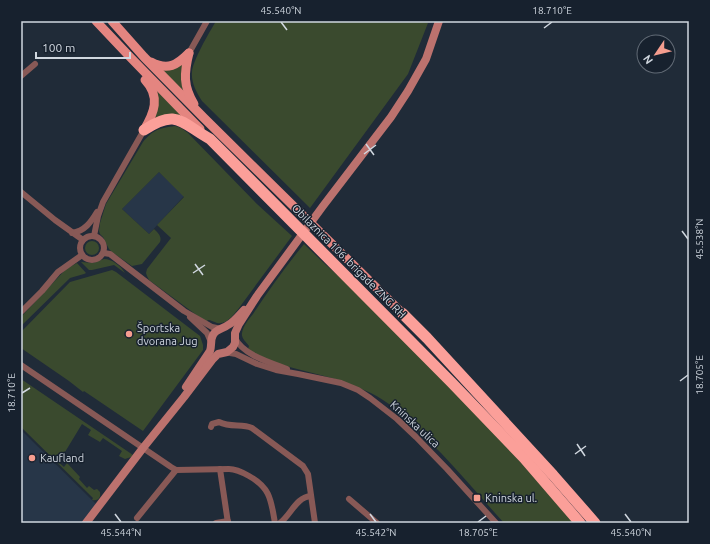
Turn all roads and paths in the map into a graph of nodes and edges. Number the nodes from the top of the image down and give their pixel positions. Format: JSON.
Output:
{"nodes":[{"id":1,"x":96,"y":21,"type":"edge"},
{"id":2,"x":112,"y":21,"type":"edge"},
{"id":3,"x":207,"y":21,"type":"edge"},
{"id":4,"x":440,"y":21,"type":"edge"},
{"id":5,"x":189,"y":53,"type":"junction"},
{"id":6,"x":130,"y":57,"type":"junction"},
{"id":7,"x":144,"y":57,"type":"junction"},
{"id":8,"x":35,"y":64,"type":"dead end"},
{"id":9,"x":21,"y":76,"type":"edge"},
{"id":10,"x":204,"y":118,"type":"junction"},
{"id":11,"x":144,"y":130,"type":"junction"},
{"id":12,"x":210,"y":139,"type":"junction"},
{"id":13,"x":21,"y":192,"type":"edge"},
{"id":14,"x":100,"y":208,"type":"junction"},
{"id":15,"x":72,"y":233,"type":"junction"},
{"id":16,"x":94,"y":236,"type":"junction"},
{"id":17,"x":83,"y":240,"type":"junction"},
{"id":18,"x":104,"y":253,"type":"junction"},
{"id":19,"x":82,"y":255,"type":"junction"},
{"id":20,"x":257,"y":296,"type":"junction"},
{"id":21,"x":184,"y":311,"type":"junction"},
{"id":22,"x":21,"y":312,"type":"edge"},
{"id":23,"x":402,"y":313,"type":"joint"},
{"id":24,"x":221,"y":329,"type":"junction"},
{"id":25,"x":235,"y":338,"type":"junction"},
{"id":26,"x":212,"y":342,"type":"junction"},
{"id":27,"x":224,"y":352,"type":"junction"},
{"id":28,"x":21,"y":365,"type":"edge"},
{"id":29,"x":298,"y":374,"type":"junction"},
{"id":30,"x":163,"y":423,"type":"junction"},
{"id":31,"x":211,"y":427,"type":"dead end"},
{"id":32,"x":143,"y":448,"type":"junction"},
{"id":33,"x":220,"y":469,"type":"junction"},
{"id":34,"x":176,"y":470,"type":"junction"},
{"id":35,"x":311,"y":496,"type":"junction"},
{"id":36,"x":349,"y":499,"type":"dead end"},
{"id":37,"x":137,"y":518,"type":"dead end"},
{"id":38,"x":228,"y":522,"type":"edge"},
{"id":39,"x":86,"y":523,"type":"edge"},
{"id":40,"x":216,"y":523,"type":"edge"},
{"id":41,"x":274,"y":523,"type":"edge"},
{"id":42,"x":280,"y":523,"type":"edge"},
{"id":43,"x":315,"y":523,"type":"edge"},
{"id":44,"x":376,"y":523,"type":"edge"},
{"id":45,"x":496,"y":523,"type":"edge"},
{"id":46,"x":580,"y":523,"type":"edge"},
{"id":47,"x":595,"y":523,"type":"edge"}],
"edges":[{"from":1,"to":6,"type":"main road","name":"Obilaznica 106. brigade ZNG RH"},
{"from":2,"to":7,"type":"main road","name":"Obilaznica 106. brigade ZNG RH"},
{"from":3,"to":5,"type":"street"},
{"from":4,"to":20,"type":"main road"},
{"from":5,"to":7,"type":"main road"},
{"from":5,"to":10,"type":"main road"},
{"from":6,"to":11,"type":"main road"},
{"from":6,"to":12,"type":"main road","name":"Obilaznica 106. brigade ZNG RH"},
{"from":7,"to":10,"type":"main road","name":"Obilaznica 106. brigade ZNG RH"},
{"from":8,"to":9,"type":"street"},
{"from":10,"to":23,"type":"main road","name":"Obilaznica 106. brigade ZNG RH"},
{"from":11,"to":12,"type":"highway"},
{"from":11,"to":14,"type":"street"},
{"from":12,"to":46,"type":"highway","name":"Obilaznica 106. brigade ZNG RH"},
{"from":13,"to":15,"type":"street"},
{"from":14,"to":15,"type":"street"},
{"from":14,"to":16,"type":"street"},
{"from":15,"to":17,"type":"street"},
{"from":16,"to":17,"type":"street"},
{"from":16,"to":18,"type":"street"},
{"from":17,"to":19,"type":"street"},
{"from":18,"to":19,"type":"street"},
{"from":18,"to":21,"type":"street"},
{"from":19,"to":22,"type":"street"},
{"from":20,"to":24,"type":"main road"},
{"from":20,"to":25,"type":"main road"},
{"from":21,"to":24,"type":"street"},
{"from":21,"to":26,"type":"street"},
{"from":23,"to":47,"type":"highway","name":"Obilaznica 106. brigade ZNG RH"},
{"from":24,"to":25,"type":"main road"},
{"from":24,"to":26,"type":"main road"},
{"from":25,"to":27,"type":"main road"},
{"from":25,"to":29,"type":"street","name":"Kninska ulica"},
{"from":26,"to":27,"type":"main road"},
{"from":26,"to":30,"type":"main road"},
{"from":27,"to":29,"type":"street","name":"Kninska ulica"},
{"from":27,"to":30,"type":"main road"},
{"from":28,"to":32,"type":"street"},
{"from":29,"to":45,"type":"street","name":"Kninska ulica"},
{"from":30,"to":32,"type":"main road"},
{"from":31,"to":35,"type":"street"},
{"from":32,"to":34,"type":"street"},
{"from":32,"to":39,"type":"main road"},
{"from":33,"to":34,"type":"street"},
{"from":33,"to":38,"type":"street"},
{"from":33,"to":41,"type":"street"},
{"from":34,"to":37,"type":"street"},
{"from":35,"to":42,"type":"street"},
{"from":35,"to":43,"type":"street"},
{"from":36,"to":44,"type":"street"},
{"from":38,"to":40,"type":"street"}]}
